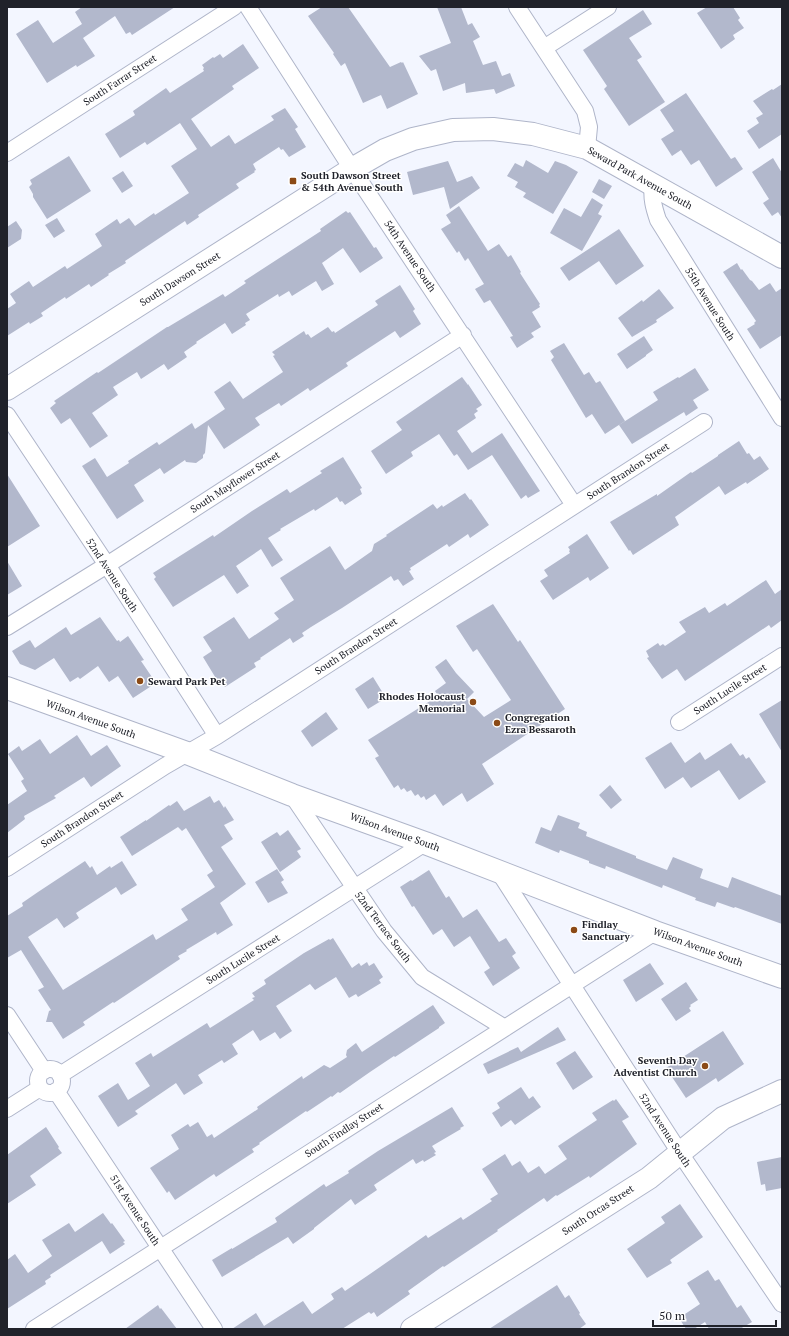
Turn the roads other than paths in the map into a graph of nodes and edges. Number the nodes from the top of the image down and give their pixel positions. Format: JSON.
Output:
{"nodes":[{"id":1,"x":234,"y":7,"type":"edge"},
{"id":2,"x":248,"y":7,"type":"edge"},
{"id":3,"x":517,"y":7,"type":"edge"},
{"id":4,"x":608,"y":7,"type":"edge"},
{"id":5,"x":544,"y":48,"type":"junction"},
{"id":6,"x":587,"y":148,"type":"junction"},
{"id":7,"x":7,"y":153,"type":"edge"},
{"id":8,"x":352,"y":169,"type":"junction"},
{"id":9,"x":653,"y":185,"type":"junction"},
{"id":10,"x":782,"y":257,"type":"edge"},
{"id":11,"x":463,"y":335,"type":"junction"},
{"id":12,"x":7,"y":388,"type":"edge"},
{"id":13,"x":7,"y":414,"type":"edge"},
{"id":14,"x":782,"y":418,"type":"edge"},
{"id":15,"x":704,"y":422,"type":"dead end"},
{"id":16,"x":574,"y":505,"type":"junction"},
{"id":17,"x":106,"y":565,"type":"junction"},
{"id":18,"x":7,"y":627,"type":"edge"},
{"id":19,"x":782,"y":656,"type":"edge"},
{"id":20,"x":7,"y":688,"type":"edge"},
{"id":21,"x":679,"y":722,"type":"dead end"},
{"id":22,"x":217,"y":736,"type":"junction"},
{"id":23,"x":187,"y":753,"type":"junction"},
{"id":24,"x":292,"y":795,"type":"junction"},
{"id":25,"x":425,"y":843,"type":"junction"},
{"id":26,"x":7,"y":868,"type":"edge"},
{"id":27,"x":499,"y":872,"type":"junction"},
{"id":28,"x":354,"y":888,"type":"junction"},
{"id":29,"x":655,"y":932,"type":"junction"},
{"id":30,"x":782,"y":977,"type":"edge"},
{"id":31,"x":572,"y":985,"type":"junction"},
{"id":32,"x":7,"y":1015,"type":"edge"},
{"id":33,"x":505,"y":1028,"type":"junction"},
{"id":34,"x":44,"y":1071,"type":"junction"},
{"id":35,"x":60,"y":1075,"type":"junction"},
{"id":36,"x":40,"y":1088,"type":"junction"},
{"id":37,"x":56,"y":1091,"type":"junction"},
{"id":38,"x":782,"y":1091,"type":"edge"},
{"id":39,"x":7,"y":1109,"type":"edge"},
{"id":40,"x":680,"y":1153,"type":"junction"},
{"id":41,"x":160,"y":1248,"type":"junction"},
{"id":42,"x":782,"y":1304,"type":"edge"},
{"id":43,"x":34,"y":1329,"type":"edge"},
{"id":44,"x":214,"y":1329,"type":"edge"},
{"id":45,"x":412,"y":1329,"type":"edge"}],
"edges":[{"from":1,"to":7,"type":"street","name":"South Farrar Street"},
{"from":2,"to":8,"type":"street","name":"54th Avenue South"},
{"from":3,"to":5,"type":"street"},
{"from":4,"to":5,"type":"street"},
{"from":5,"to":6,"type":"street"},
{"from":6,"to":8,"type":"street","name":"Seward Park Avenue South"},
{"from":6,"to":9,"type":"street","name":"Seward Park Avenue South"},
{"from":8,"to":11,"type":"street","name":"54th Avenue South"},
{"from":8,"to":12,"type":"street","name":"South Dawson Street"},
{"from":9,"to":10,"type":"street","name":"Seward Park Avenue South"},
{"from":9,"to":14,"type":"street","name":"55th Avenue South"},
{"from":11,"to":16,"type":"street","name":"54th Avenue South"},
{"from":11,"to":17,"type":"street","name":"South Mayflower Street"},
{"from":13,"to":17,"type":"street","name":"52nd Avenue South"},
{"from":15,"to":16,"type":"street","name":"South Brandon Street"},
{"from":16,"to":22,"type":"street","name":"South Brandon Street"},
{"from":17,"to":18,"type":"street","name":"South Mayflower Street"},
{"from":17,"to":22,"type":"street","name":"52nd Avenue South"},
{"from":19,"to":21,"type":"street","name":"South Lucile Street"},
{"from":20,"to":23,"type":"street","name":"Wilson Avenue South"},
{"from":22,"to":23,"type":"street","name":"South Brandon Street"},
{"from":23,"to":24,"type":"street","name":"Wilson Avenue South"},
{"from":23,"to":26,"type":"street","name":"South Brandon Street"},
{"from":24,"to":25,"type":"street","name":"Wilson Avenue South"},
{"from":24,"to":28,"type":"street","name":"52nd Terrace South"},
{"from":25,"to":27,"type":"street","name":"Wilson Avenue South"},
{"from":25,"to":28,"type":"street","name":"South Lucile Street"},
{"from":27,"to":29,"type":"street","name":"Wilson Avenue South"},
{"from":27,"to":31,"type":"street","name":"52nd Avenue South"},
{"from":28,"to":33,"type":"street","name":"52nd Terrace South"},
{"from":28,"to":35,"type":"street","name":"South Lucile Street"},
{"from":29,"to":30,"type":"street","name":"Wilson Avenue South"},
{"from":29,"to":31,"type":"street","name":"South Findlay Street"},
{"from":31,"to":33,"type":"street","name":"South Findlay Street"},
{"from":31,"to":40,"type":"street","name":"52nd Avenue South"},
{"from":32,"to":34,"type":"street"},
{"from":33,"to":41,"type":"street","name":"South Findlay Street"},
{"from":34,"to":35,"type":"street"},
{"from":34,"to":36,"type":"street"},
{"from":35,"to":37,"type":"street"},
{"from":36,"to":37,"type":"street"},
{"from":36,"to":39,"type":"street"},
{"from":37,"to":41,"type":"street","name":"51st Avenue South"},
{"from":38,"to":40,"type":"street","name":"South Orcas Street"},
{"from":40,"to":42,"type":"street","name":"52nd Avenue South"},
{"from":40,"to":45,"type":"street","name":"South Orcas Street"},
{"from":41,"to":43,"type":"street","name":"South Findlay Street"},
{"from":41,"to":44,"type":"street","name":"51st Avenue South"}]}
